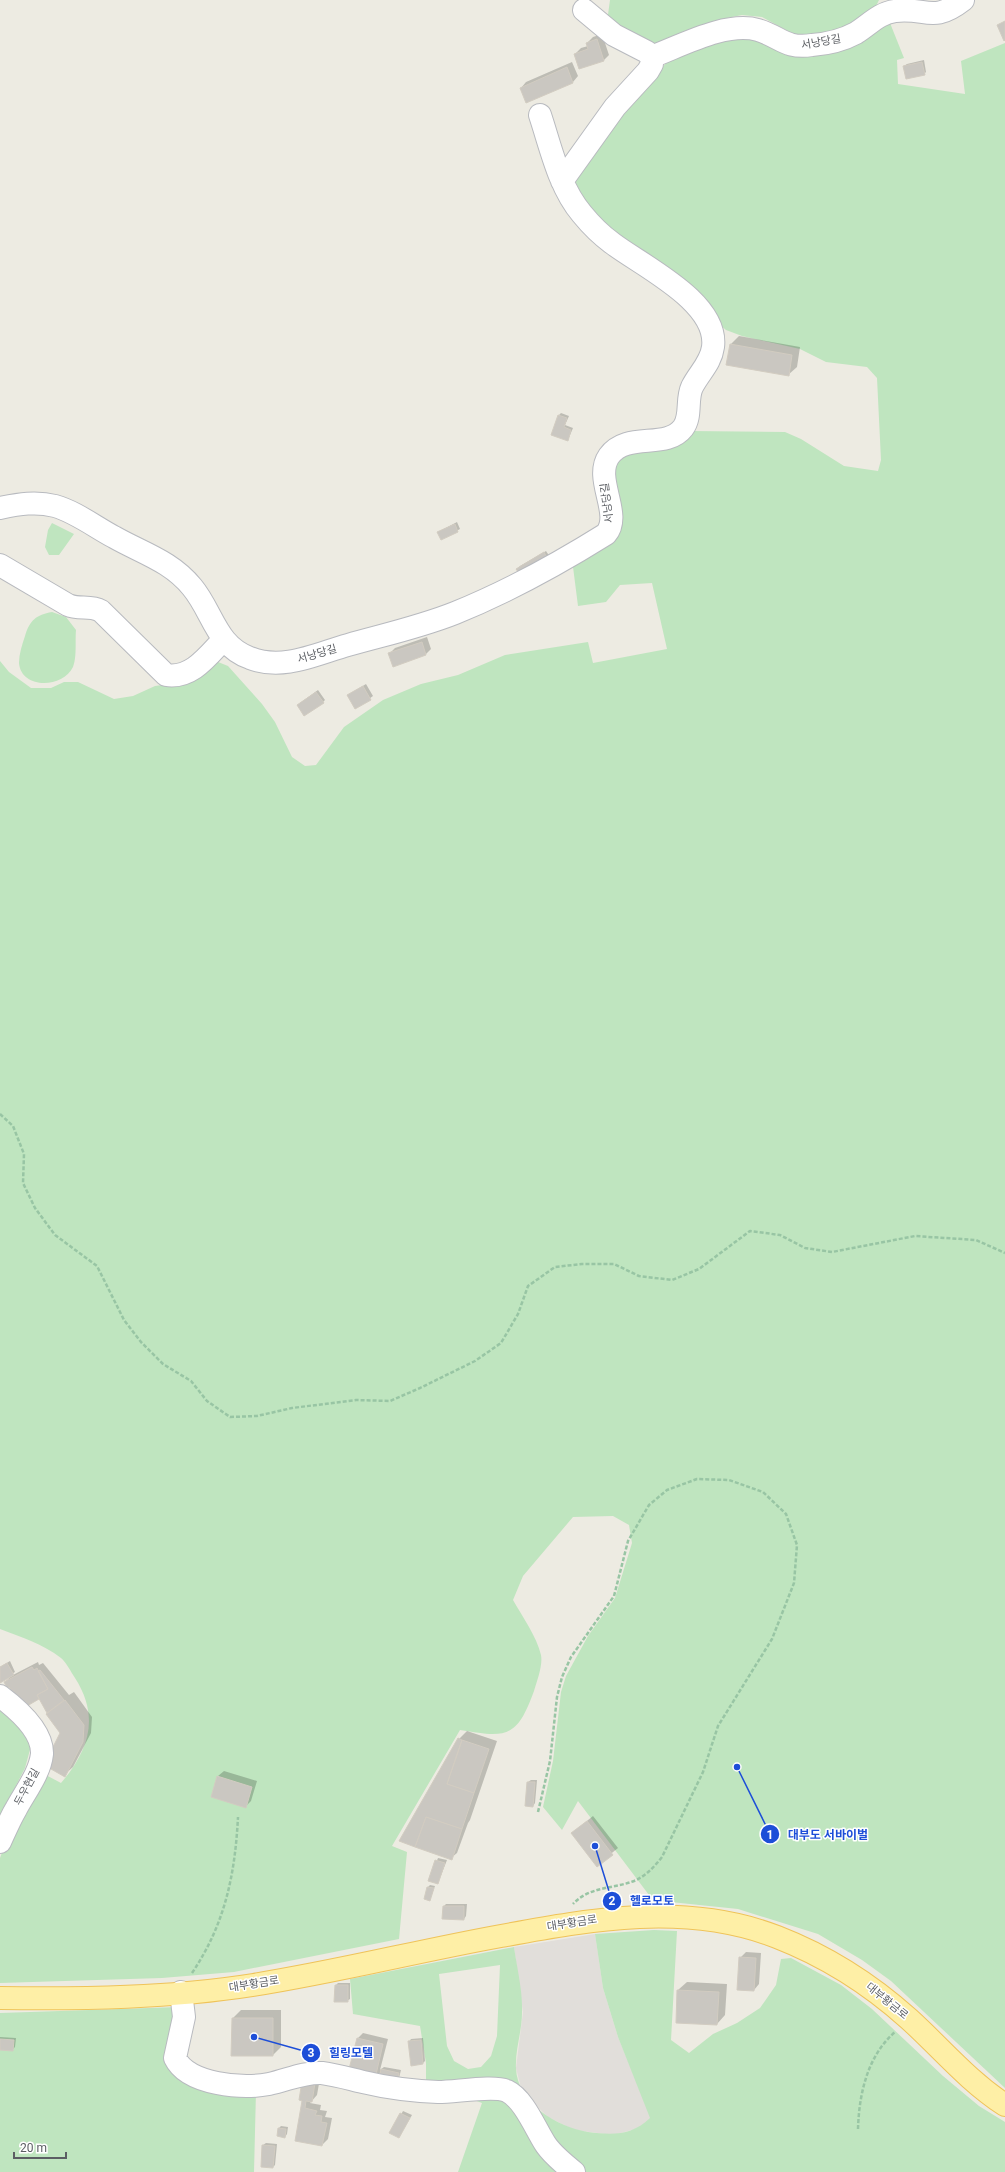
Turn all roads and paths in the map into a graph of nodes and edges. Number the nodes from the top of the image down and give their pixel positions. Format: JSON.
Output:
{"nodes":[{"id":1,"x":964,"y":0,"type":"edge"},
{"id":2,"x":584,"y":10,"type":"dead end"},
{"id":3,"x":651,"y":57,"type":"junction"},
{"id":4,"x":540,"y":115,"type":"dead end"},
{"id":5,"x":562,"y":181,"type":"junction"},
{"id":6,"x":0,"y":508,"type":"edge"},
{"id":7,"x":0,"y":565,"type":"edge"},
{"id":8,"x":223,"y":640,"type":"junction"},
{"id":9,"x":0,"y":1114,"type":"edge"},
{"id":10,"x":1005,"y":1253,"type":"edge"},
{"id":11,"x":0,"y":1696,"type":"edge"},
{"id":12,"x":538,"y":1812,"type":"dead end"},
{"id":13,"x":238,"y":1817,"type":"dead end"},
{"id":14,"x":0,"y":1842,"type":"edge"},
{"id":15,"x":570,"y":1909,"type":"dead end"},
{"id":16,"x":186,"y":1984,"type":"junction"},
{"id":17,"x":0,"y":1998,"type":"edge"},
{"id":18,"x":910,"y":2020,"type":"junction"},
{"id":19,"x":1005,"y":2105,"type":"edge"},
{"id":20,"x":858,"y":2129,"type":"dead end"},
{"id":21,"x":574,"y":2172,"type":"edge"}],
"edges":[{"from":1,"to":3,"type":"lane","name":"서낭당길"},
{"from":2,"to":3,"type":"lane"},
{"from":3,"to":5,"type":"lane"},
{"from":4,"to":5,"type":"lane","name":"서낭당길"},
{"from":5,"to":8,"type":"lane","name":"서낭당길"},
{"from":6,"to":8,"type":"lane","name":"서낭당길"},
{"from":7,"to":8,"type":"lane"},
{"from":9,"to":10,"type":"path"},
{"from":11,"to":14,"type":"lane","name":"두우현길"},
{"from":12,"to":15,"type":"path"},
{"from":13,"to":16,"type":"path"},
{"from":16,"to":17,"type":"main road","name":"대부황금로"},
{"from":16,"to":18,"type":"main road","name":"대부황금로"},
{"from":16,"to":21,"type":"lane"},
{"from":18,"to":19,"type":"main road","name":"대부황금로"},
{"from":18,"to":20,"type":"path"}]}
